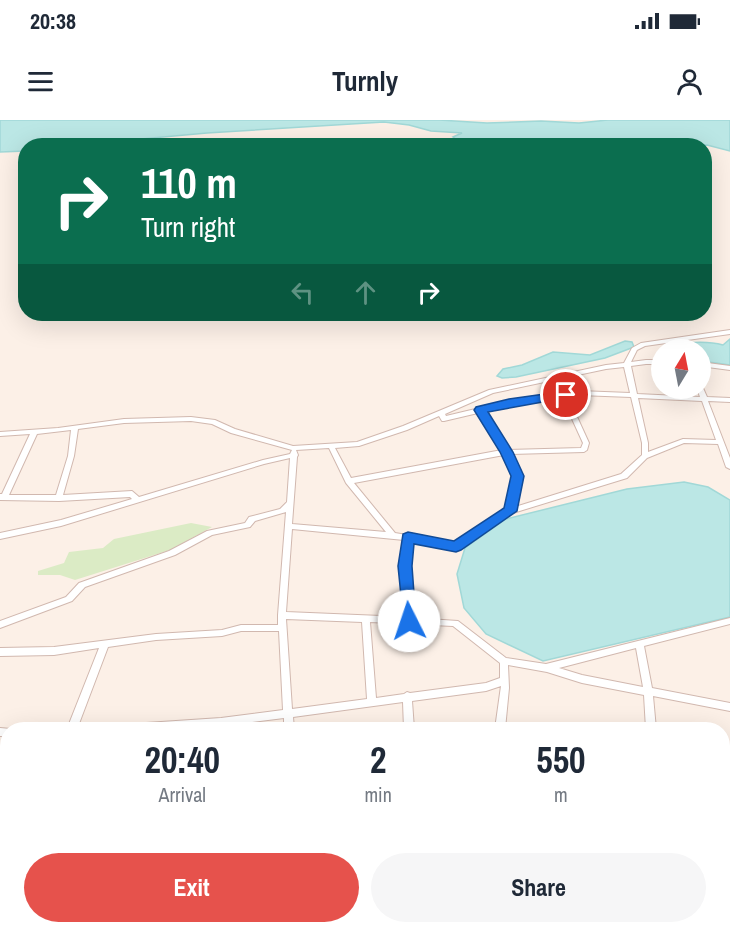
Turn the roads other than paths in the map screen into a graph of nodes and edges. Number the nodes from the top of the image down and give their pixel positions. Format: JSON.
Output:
{"nodes":[{"id":1,"x":730,"y":332,"type":"edge"},
{"id":2,"x":651,"y":363,"type":"edge"},
{"id":3,"x":627,"y":364,"type":"junction"},
{"id":4,"x":711,"y":365,"type":"edge"},
{"id":5,"x":730,"y":368,"type":"edge"},
{"id":6,"x":633,"y":394,"type":"junction"},
{"id":7,"x":564,"y":395,"type":"junction"},
{"id":8,"x":651,"y":395,"type":"edge"},
{"id":9,"x":704,"y":399,"type":"joint"},
{"id":10,"x":730,"y":400,"type":"edge"},
{"id":11,"x":480,"y":410,"type":"junction"},
{"id":12,"x":441,"y":413,"type":"junction"},
{"id":13,"x":75,"y":428,"type":"junction"},
{"id":14,"x":35,"y":431,"type":"junction"},
{"id":15,"x":0,"y":434,"type":"edge"},
{"id":16,"x":720,"y":442,"type":"junction"},
{"id":17,"x":331,"y":446,"type":"junction"},
{"id":18,"x":294,"y":452,"type":"junction"},
{"id":19,"x":506,"y":452,"type":"junction"},
{"id":20,"x":645,"y":456,"type":"junction"},
{"id":21,"x":730,"y":467,"type":"edge"},
{"id":22,"x":350,"y":481,"type":"junction"},
{"id":23,"x":2,"y":497,"type":"edge"},
{"id":24,"x":59,"y":498,"type":"junction"},
{"id":25,"x":138,"y":500,"type":"junction"},
{"id":26,"x":290,"y":503,"type":"junction"},
{"id":27,"x":510,"y":511,"type":"junction"},
{"id":28,"x":289,"y":526,"type":"junction"},
{"id":29,"x":393,"y":535,"type":"junction"},
{"id":30,"x":0,"y":536,"type":"edge"},
{"id":31,"x":408,"y":538,"type":"junction"},
{"id":32,"x":282,"y":615,"type":"junction"},
{"id":33,"x":366,"y":620,"type":"junction"},
{"id":34,"x":409,"y":621,"type":"junction"},
{"id":35,"x":730,"y":621,"type":"edge"},
{"id":36,"x":0,"y":625,"type":"edge"},
{"id":37,"x":283,"y":628,"type":"junction"},
{"id":38,"x":639,"y":644,"type":"junction"},
{"id":39,"x":105,"y":645,"type":"junction"},
{"id":40,"x":0,"y":652,"type":"edge"},
{"id":41,"x":504,"y":661,"type":"junction"},
{"id":42,"x":547,"y":668,"type":"junction"},
{"id":43,"x":504,"y":681,"type":"junction"},
{"id":44,"x":648,"y":692,"type":"junction"},
{"id":45,"x":407,"y":696,"type":"junction"},
{"id":46,"x":372,"y":701,"type":"junction"},
{"id":47,"x":730,"y":707,"type":"edge"},
{"id":48,"x":287,"y":713,"type":"junction"},
{"id":49,"x":75,"y":722,"type":"edge"},
{"id":50,"x":220,"y":722,"type":"edge"},
{"id":51,"x":288,"y":722,"type":"edge"},
{"id":52,"x":409,"y":722,"type":"edge"},
{"id":53,"x":501,"y":722,"type":"edge"},
{"id":54,"x":650,"y":722,"type":"edge"}],
"edges":[{"from":1,"to":3,"type":"street"},
{"from":2,"to":3,"type":"street"},
{"from":3,"to":6,"type":"street"},
{"from":3,"to":12,"type":"street"},
{"from":4,"to":5,"type":"street"},
{"from":6,"to":7,"type":"street"},
{"from":6,"to":8,"type":"street"},
{"from":6,"to":20,"type":"street"},
{"from":7,"to":11,"type":"street"},
{"from":7,"to":19,"type":"street"},
{"from":9,"to":10,"type":"street"},
{"from":9,"to":16,"type":"street"},
{"from":11,"to":12,"type":"street"},
{"from":11,"to":19,"type":"street"},
{"from":12,"to":17,"type":"street"},
{"from":13,"to":14,"type":"street"},
{"from":13,"to":18,"type":"street"},
{"from":13,"to":24,"type":"street"},
{"from":14,"to":15,"type":"street"},
{"from":14,"to":23,"type":"street"},
{"from":16,"to":20,"type":"street"},
{"from":16,"to":21,"type":"street"},
{"from":17,"to":18,"type":"street"},
{"from":17,"to":22,"type":"street"},
{"from":18,"to":25,"type":"street"},
{"from":18,"to":26,"type":"street"},
{"from":19,"to":22,"type":"street"},
{"from":19,"to":27,"type":"street"},
{"from":20,"to":27,"type":"street"},
{"from":22,"to":29,"type":"street"},
{"from":23,"to":24,"type":"street"},
{"from":24,"to":25,"type":"street"},
{"from":25,"to":30,"type":"street"},
{"from":26,"to":28,"type":"street"},
{"from":26,"to":36,"type":"street"},
{"from":27,"to":31,"type":"street"},
{"from":28,"to":29,"type":"street"},
{"from":28,"to":32,"type":"street"},
{"from":29,"to":31,"type":"street"},
{"from":31,"to":34,"type":"street"},
{"from":32,"to":33,"type":"street"},
{"from":32,"to":37,"type":"street"},
{"from":33,"to":34,"type":"street"},
{"from":33,"to":46,"type":"street"},
{"from":34,"to":41,"type":"street"},
{"from":35,"to":38,"type":"street"},
{"from":37,"to":39,"type":"street"},
{"from":37,"to":48,"type":"street"},
{"from":38,"to":42,"type":"street"},
{"from":38,"to":44,"type":"street"},
{"from":39,"to":40,"type":"street"},
{"from":39,"to":49,"type":"street"},
{"from":41,"to":42,"type":"street"},
{"from":41,"to":43,"type":"street"},
{"from":42,"to":44,"type":"street"},
{"from":43,"to":45,"type":"street"},
{"from":43,"to":53,"type":"street"},
{"from":44,"to":47,"type":"street"},
{"from":44,"to":54,"type":"street"},
{"from":45,"to":46,"type":"street"},
{"from":45,"to":52,"type":"street"},
{"from":46,"to":48,"type":"street"},
{"from":48,"to":50,"type":"street"},
{"from":48,"to":51,"type":"street"}]}
